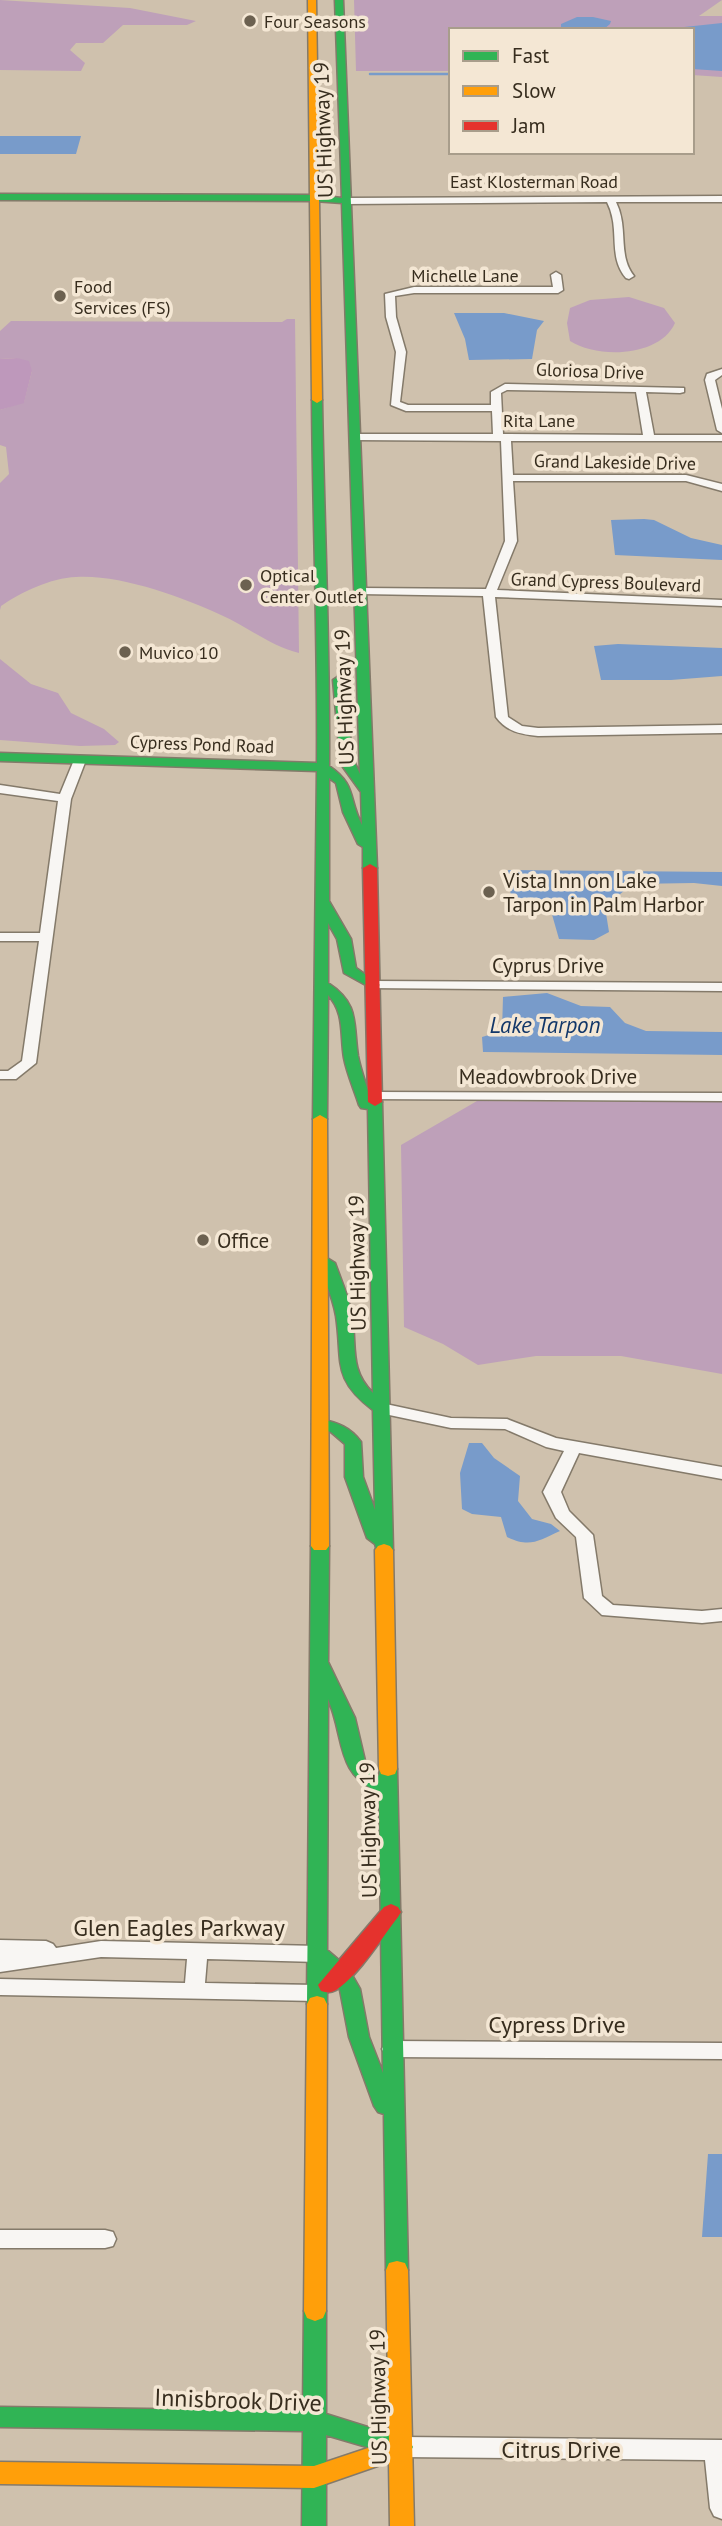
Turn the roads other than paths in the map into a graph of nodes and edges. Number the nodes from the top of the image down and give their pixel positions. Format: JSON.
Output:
{"nodes":[{"id":1,"x":312,"y":0,"type":"edge"},
{"id":2,"x":323,"y":0,"type":"edge"},
{"id":3,"x":339,"y":0,"type":"edge"},
{"id":4,"x":341,"y":34,"type":"junction"},
{"id":5,"x":314,"y":61,"type":"junction"},
{"id":6,"x":344,"y":99,"type":"junction"},
{"id":7,"x":0,"y":197,"type":"edge"},
{"id":8,"x":610,"y":199,"type":"junction"},
{"id":9,"x":722,"y":199,"type":"edge"},
{"id":10,"x":314,"y":201,"type":"junction"},
{"id":11,"x":346,"y":201,"type":"junction"},
{"id":12,"x":0,"y":203,"type":"edge"},
{"id":13,"x":556,"y":275,"type":"dead end"},
{"id":14,"x":629,"y":276,"type":"dead end"},
{"id":15,"x":317,"y":340,"type":"junction"},
{"id":16,"x":722,"y":372,"type":"edge"},
{"id":17,"x":680,"y":390,"type":"dead end"},
{"id":18,"x":641,"y":391,"type":"junction"},
{"id":19,"x":496,"y":408,"type":"junction"},
{"id":20,"x":722,"y":430,"type":"edge"},
{"id":21,"x":355,"y":437,"type":"junction"},
{"id":22,"x":502,"y":438,"type":"junction"},
{"id":23,"x":649,"y":438,"type":"junction"},
{"id":24,"x":722,"y":438,"type":"edge"},
{"id":25,"x":317,"y":443,"type":"junction"},
{"id":26,"x":334,"y":448,"type":"dead end"},
{"id":27,"x":339,"y":465,"type":"dead end"},
{"id":28,"x":506,"y":478,"type":"junction"},
{"id":29,"x":722,"y":488,"type":"edge"},
{"id":30,"x":358,"y":497,"type":"junction"},
{"id":31,"x":319,"y":542,"type":"junction"},
{"id":32,"x":337,"y":572,"type":"dead end"},
{"id":33,"x":489,"y":595,"type":"junction"},
{"id":34,"x":351,"y":597,"type":"junction"},
{"id":35,"x":320,"y":601,"type":"junction"},
{"id":36,"x":722,"y":603,"type":"edge"},
{"id":37,"x":346,"y":630,"type":"dead end"},
{"id":38,"x":324,"y":661,"type":"junction"},
{"id":39,"x":365,"y":676,"type":"junction"},
{"id":40,"x":722,"y":729,"type":"edge"},
{"id":41,"x":0,"y":757,"type":"edge"},
{"id":42,"x":80,"y":760,"type":"junction"},
{"id":43,"x":323,"y":767,"type":"junction"},
{"id":44,"x":0,"y":789,"type":"edge"},
{"id":45,"x":368,"y":793,"type":"junction"},
{"id":46,"x":65,"y":799,"type":"junction"},
{"id":47,"x":369,"y":853,"type":"junction"},
{"id":48,"x":323,"y":898,"type":"junction"},
{"id":49,"x":0,"y":937,"type":"edge"},
{"id":50,"x":44,"y":937,"type":"junction"},
{"id":51,"x":322,"y":985,"type":"junction"},
{"id":52,"x":373,"y":985,"type":"junction"},
{"id":53,"x":722,"y":987,"type":"edge"},
{"id":54,"x":0,"y":1075,"type":"edge"},
{"id":55,"x":375,"y":1096,"type":"junction"},
{"id":56,"x":722,"y":1097,"type":"edge"},
{"id":57,"x":375,"y":1135,"type":"junction"},
{"id":58,"x":320,"y":1240,"type":"junction"},
{"id":59,"x":381,"y":1408,"type":"junction"},
{"id":60,"x":320,"y":1424,"type":"junction"},
{"id":61,"x":574,"y":1447,"type":"junction"},
{"id":62,"x":722,"y":1473,"type":"edge"},
{"id":63,"x":384,"y":1560,"type":"junction"},
{"id":64,"x":722,"y":1615,"type":"edge"},
{"id":65,"x":319,"y":1658,"type":"junction"},
{"id":66,"x":388,"y":1788,"type":"junction"},
{"id":67,"x":391,"y":1912,"type":"junction"},
{"id":68,"x":0,"y":1948,"type":"edge"},
{"id":69,"x":101,"y":1949,"type":"junction"},
{"id":70,"x":198,"y":1952,"type":"junction"},
{"id":71,"x":318,"y":1954,"type":"junction"},
{"id":72,"x":0,"y":1964,"type":"edge"},
{"id":73,"x":0,"y":1973,"type":"edge"},
{"id":74,"x":341,"y":1974,"type":"junction"},
{"id":75,"x":0,"y":1987,"type":"edge"},
{"id":76,"x":90,"y":1989,"type":"junction"},
{"id":77,"x":194,"y":1992,"type":"junction"},
{"id":78,"x":317,"y":1993,"type":"junction"},
{"id":79,"x":392,"y":2049,"type":"junction"},
{"id":80,"x":722,"y":2051,"type":"edge"},
{"id":81,"x":394,"y":2129,"type":"junction"},
{"id":82,"x":0,"y":2239,"type":"edge"},
{"id":83,"x":105,"y":2239,"type":"dead end"},
{"id":84,"x":0,"y":2417,"type":"edge"},
{"id":85,"x":315,"y":2421,"type":"junction"},
{"id":86,"x":401,"y":2447,"type":"junction"},
{"id":87,"x":719,"y":2450,"type":"edge"},
{"id":88,"x":0,"y":2473,"type":"edge"},
{"id":89,"x":314,"y":2477,"type":"junction"},
{"id":90,"x":722,"y":2508,"type":"edge"},
{"id":91,"x":314,"y":2526,"type":"edge"},
{"id":92,"x":402,"y":2526,"type":"edge"}],
"edges":[{"from":1,"to":5,"type":"main road","name":"US Highway 19"},
{"from":2,"to":4,"type":"main road"},
{"from":3,"to":4,"type":"main road","name":"US Highway 19"},
{"from":4,"to":6,"type":"main road","name":"US Highway 19"},
{"from":5,"to":6,"type":"main road"},
{"from":5,"to":10,"type":"main road","name":"US Highway 19"},
{"from":6,"to":11,"type":"main road","name":"US Highway 19"},
{"from":7,"to":10,"type":"main road","name":"East Klosterman Road"},
{"from":8,"to":9,"type":"street","name":"East Klosterman Road"},
{"from":8,"to":11,"type":"street","name":"East Klosterman Road"},
{"from":8,"to":14,"type":"street"},
{"from":10,"to":11,"type":"main road","name":"East Klosterman Road"},
{"from":10,"to":12,"type":"main road","name":"East Klosterman Road"},
{"from":10,"to":15,"type":"main road","name":"US Highway 19"},
{"from":11,"to":21,"type":"main road","name":"US Highway 19"},
{"from":13,"to":19,"type":"street","name":"Michelle Lane"},
{"from":15,"to":21,"type":"main road"},
{"from":15,"to":25,"type":"main road","name":"US Highway 19"},
{"from":16,"to":20,"type":"street"},
{"from":17,"to":18,"type":"street","name":"Gloriosa Drive"},
{"from":18,"to":19,"type":"street","name":"Gloriosa Drive"},
{"from":18,"to":23,"type":"street"},
{"from":19,"to":22,"type":"street"},
{"from":21,"to":22,"type":"street","name":"Rita Lane"},
{"from":21,"to":30,"type":"main road","name":"US Highway 19"},
{"from":22,"to":23,"type":"street","name":"Rita Lane"},
{"from":22,"to":28,"type":"street"},
{"from":23,"to":24,"type":"street","name":"Rita Lane"},
{"from":25,"to":26,"type":"main road"},
{"from":25,"to":31,"type":"main road","name":"US Highway 19"},
{"from":27,"to":30,"type":"main road"},
{"from":28,"to":29,"type":"street","name":"Grand Lakeside Drive"},
{"from":28,"to":33,"type":"street"},
{"from":30,"to":34,"type":"main road","name":"US Highway 19"},
{"from":31,"to":32,"type":"main road"},
{"from":31,"to":35,"type":"main road","name":"US Highway 19"},
{"from":33,"to":34,"type":"street","name":"Grand Cypress Boulevard"},
{"from":33,"to":36,"type":"street","name":"Grand Cypress Boulevard"},
{"from":33,"to":40,"type":"street"},
{"from":34,"to":35,"type":"main road"},
{"from":34,"to":39,"type":"main road","name":"US Highway 19"},
{"from":35,"to":38,"type":"main road","name":"US Highway 19"},
{"from":37,"to":39,"type":"main road"},
{"from":38,"to":43,"type":"main road","name":"US Highway 19"},
{"from":38,"to":45,"type":"main road"},
{"from":39,"to":45,"type":"main road","name":"US Highway 19"},
{"from":41,"to":42,"type":"main road","name":"Cypress Pond Road"},
{"from":42,"to":43,"type":"main road","name":"Cypress Pond Road"},
{"from":42,"to":46,"type":"street"},
{"from":43,"to":47,"type":"main road"},
{"from":43,"to":48,"type":"main road","name":"US Highway 19"},
{"from":44,"to":46,"type":"street"},
{"from":45,"to":47,"type":"main road","name":"US Highway 19"},
{"from":46,"to":50,"type":"street"},
{"from":47,"to":52,"type":"main road","name":"US Highway 19"},
{"from":48,"to":51,"type":"main road","name":"US Highway 19"},
{"from":48,"to":52,"type":"main road"},
{"from":49,"to":50,"type":"street"},
{"from":50,"to":54,"type":"street"},
{"from":51,"to":57,"type":"main road"},
{"from":51,"to":58,"type":"main road","name":"US Highway 19"},
{"from":52,"to":53,"type":"street","name":"Cyprus Drive"},
{"from":52,"to":55,"type":"main road","name":"US Highway 19"},
{"from":55,"to":56,"type":"street","name":"Meadowbrook Drive"},
{"from":55,"to":57,"type":"main road","name":"US Highway 19"},
{"from":57,"to":59,"type":"main road","name":"US Highway 19"},
{"from":58,"to":59,"type":"main road"},
{"from":58,"to":60,"type":"main road","name":"US Highway 19"},
{"from":59,"to":61,"type":"street"},
{"from":59,"to":63,"type":"main road","name":"US Highway 19"},
{"from":60,"to":63,"type":"main road"},
{"from":60,"to":65,"type":"main road","name":"US Highway 19"},
{"from":61,"to":62,"type":"street"},
{"from":61,"to":64,"type":"street"},
{"from":63,"to":66,"type":"main road","name":"US Highway 19"},
{"from":65,"to":66,"type":"main road"},
{"from":65,"to":71,"type":"main road","name":"US Highway 19"},
{"from":66,"to":67,"type":"main road","name":"US Highway 19"},
{"from":67,"to":74,"type":"main road"},
{"from":67,"to":79,"type":"main road","name":"US Highway 19"},
{"from":68,"to":69,"type":"street"},
{"from":69,"to":70,"type":"street","name":"Glen Eagles Parkway"},
{"from":69,"to":72,"type":"street","name":"Glen Eagles Parkway"},
{"from":70,"to":71,"type":"street","name":"Glen Eagles Parkway"},
{"from":70,"to":77,"type":"street"},
{"from":71,"to":74,"type":"main road"},
{"from":71,"to":78,"type":"main road","name":"US Highway 19"},
{"from":73,"to":76,"type":"street"},
{"from":74,"to":78,"type":"main road"},
{"from":74,"to":81,"type":"main road"},
{"from":75,"to":76,"type":"street"},
{"from":76,"to":77,"type":"street"},
{"from":77,"to":78,"type":"street"},
{"from":78,"to":85,"type":"main road"},
{"from":79,"to":80,"type":"street","name":"Cypress Drive"},
{"from":79,"to":81,"type":"main road","name":"US Highway 19"},
{"from":81,"to":86,"type":"main road","name":"US Highway 19"},
{"from":82,"to":83,"type":"street"},
{"from":84,"to":85,"type":"main road","name":"Innisbrook Drive"},
{"from":85,"to":86,"type":"main road","name":"Innisbrook Drive"},
{"from":85,"to":89,"type":"main road"},
{"from":86,"to":87,"type":"street","name":"Citrus Drive"},
{"from":86,"to":89,"type":"main road"},
{"from":86,"to":92,"type":"main road","name":"US Highway 19"},
{"from":87,"to":90,"type":"street"},
{"from":88,"to":89,"type":"main road"},
{"from":89,"to":91,"type":"main road"}]}
